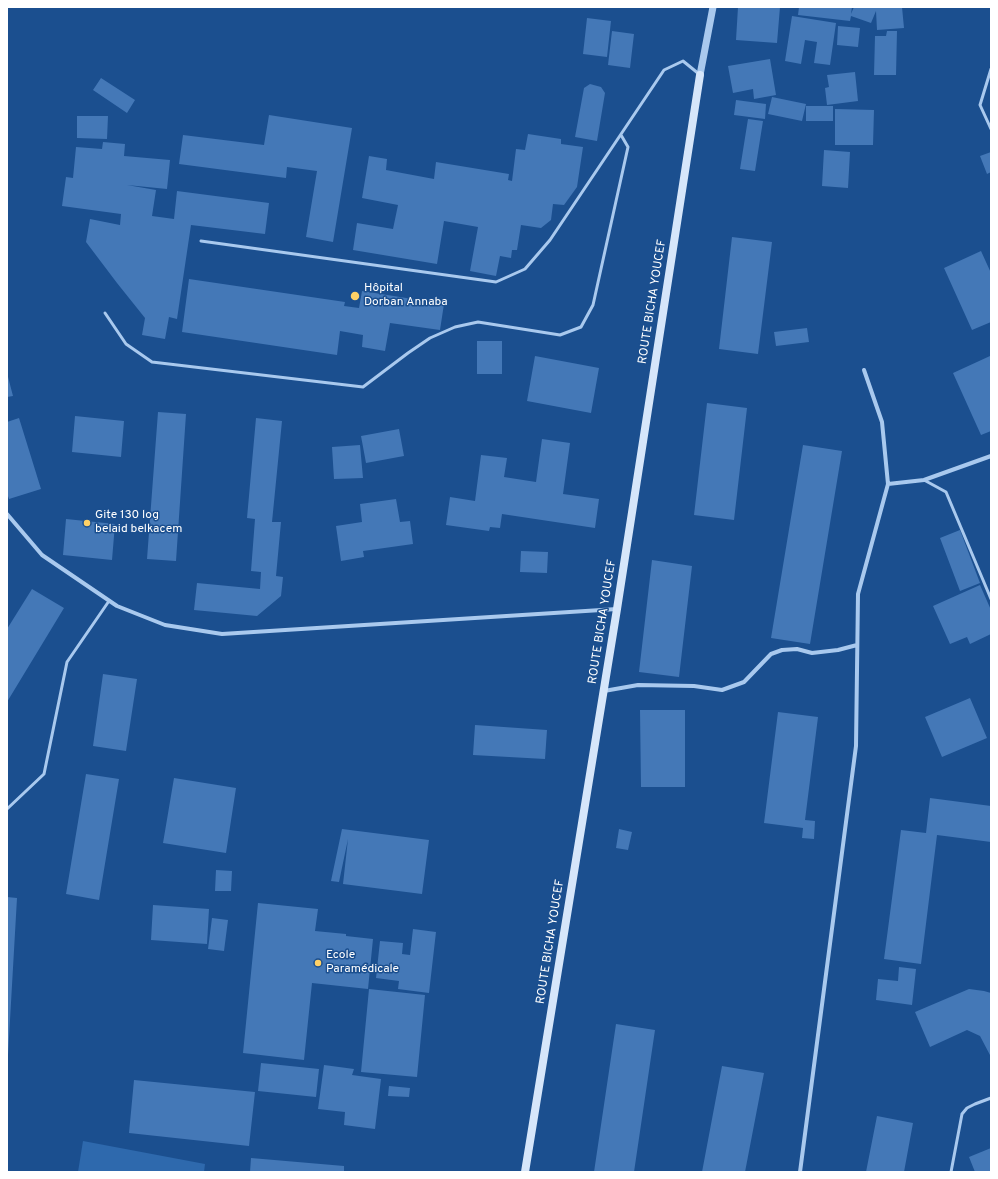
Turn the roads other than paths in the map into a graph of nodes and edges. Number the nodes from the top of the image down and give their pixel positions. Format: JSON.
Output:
{"nodes":[{"id":1,"x":713,"y":7,"type":"edge"},
{"id":2,"x":991,"y":68,"type":"edge"},
{"id":3,"x":700,"y":75,"type":"junction"},
{"id":4,"x":991,"y":129,"type":"edge"},
{"id":5,"x":621,"y":135,"type":"junction"},
{"id":6,"x":201,"y":241,"type":"dead end"},
{"id":7,"x":105,"y":313,"type":"dead end"},
{"id":8,"x":864,"y":370,"type":"dead end"},
{"id":9,"x":991,"y":456,"type":"edge"},
{"id":10,"x":924,"y":480,"type":"junction"},
{"id":11,"x":888,"y":484,"type":"junction"},
{"id":12,"x":7,"y":514,"type":"edge"},
{"id":13,"x":991,"y":598,"type":"edge"},
{"id":14,"x":109,"y":601,"type":"junction"},
{"id":15,"x":617,"y":609,"type":"junction"},
{"id":16,"x":857,"y":645,"type":"junction"},
{"id":17,"x":604,"y":691,"type":"junction"},
{"id":18,"x":7,"y":809,"type":"edge"},
{"id":19,"x":991,"y":1098,"type":"edge"},
{"id":20,"x":525,"y":1172,"type":"edge"},
{"id":21,"x":800,"y":1172,"type":"edge"},
{"id":22,"x":951,"y":1172,"type":"edge"}],
"edges":[{"from":1,"to":3,"type":"street"},
{"from":2,"to":4,"type":"lane"},
{"from":3,"to":5,"type":"lane"},
{"from":3,"to":15,"type":"main road","name":"ROUTE BICHA YOUCEF"},
{"from":5,"to":6,"type":"lane"},
{"from":5,"to":7,"type":"lane"},
{"from":8,"to":11,"type":"street"},
{"from":9,"to":10,"type":"street"},
{"from":10,"to":11,"type":"street"},
{"from":10,"to":13,"type":"lane"},
{"from":11,"to":16,"type":"street"},
{"from":12,"to":14,"type":"street"},
{"from":14,"to":15,"type":"street"},
{"from":14,"to":18,"type":"lane"},
{"from":15,"to":17,"type":"main road","name":"ROUTE BICHA YOUCEF"},
{"from":16,"to":17,"type":"street"},
{"from":16,"to":21,"type":"street"},
{"from":17,"to":20,"type":"main road","name":"ROUTE BICHA YOUCEF"},
{"from":19,"to":22,"type":"lane"}]}
